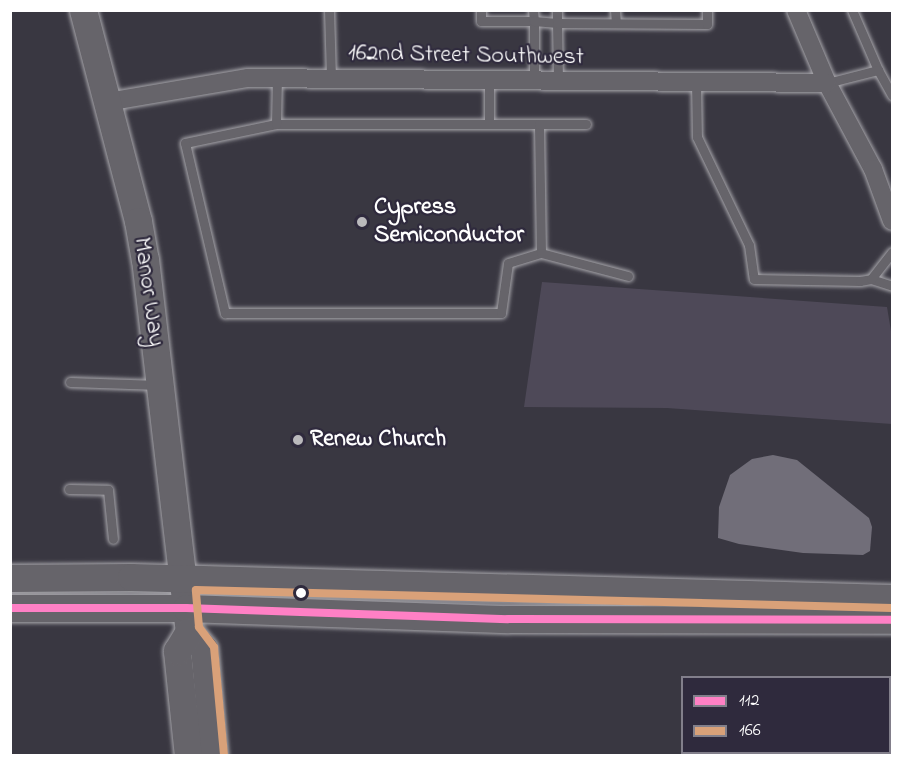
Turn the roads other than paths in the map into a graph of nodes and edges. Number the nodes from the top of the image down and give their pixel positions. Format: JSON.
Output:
{"nodes":[{"id":1,"x":83,"y":10,"type":"edge"},
{"id":2,"x":329,"y":10,"type":"edge"},
{"id":3,"x":480,"y":10,"type":"edge"},
{"id":4,"x":556,"y":10,"type":"edge"},
{"id":5,"x":615,"y":10,"type":"edge"},
{"id":6,"x":707,"y":10,"type":"edge"},
{"id":7,"x":796,"y":10,"type":"edge"},
{"id":8,"x":852,"y":10,"type":"edge"},
{"id":9,"x":533,"y":16,"type":"edge"},
{"id":10,"x":557,"y":23,"type":"junction"},
{"id":11,"x":616,"y":23,"type":"junction"},
{"id":12,"x":878,"y":70,"type":"junction"},
{"id":13,"x":277,"y":78,"type":"junction"},
{"id":14,"x":331,"y":78,"type":"junction"},
{"id":15,"x":489,"y":80,"type":"junction"},
{"id":16,"x":534,"y":80,"type":"junction"},
{"id":17,"x":558,"y":81,"type":"junction"},
{"id":18,"x":696,"y":82,"type":"junction"},
{"id":19,"x":827,"y":83,"type":"junction"},
{"id":20,"x":892,"y":95,"type":"edge"},
{"id":21,"x":106,"y":102,"type":"junction"},
{"id":22,"x":276,"y":124,"type":"junction"},
{"id":23,"x":489,"y":124,"type":"junction"},
{"id":24,"x":539,"y":124,"type":"junction"},
{"id":25,"x":586,"y":124,"type":"dead end"},
{"id":26,"x":892,"y":221,"type":"edge"},
{"id":27,"x":892,"y":252,"type":"edge"},
{"id":28,"x":541,"y":254,"type":"junction"},
{"id":29,"x":628,"y":276,"type":"dead end"},
{"id":30,"x":871,"y":279,"type":"junction"},
{"id":31,"x":892,"y":286,"type":"edge"},
{"id":32,"x":70,"y":382,"type":"dead end"},
{"id":33,"x":161,"y":385,"type":"junction"},
{"id":34,"x":69,"y":489,"type":"dead end"},
{"id":35,"x":113,"y":539,"type":"dead end"},
{"id":36,"x":10,"y":578,"type":"edge"},
{"id":37,"x":184,"y":579,"type":"junction"},
{"id":38,"x":892,"y":598,"type":"edge"},
{"id":39,"x":10,"y":608,"type":"edge"},
{"id":40,"x":187,"y":620,"type":"junction"},
{"id":41,"x":892,"y":620,"type":"edge"},
{"id":42,"x":188,"y":756,"type":"edge"},
{"id":43,"x":214,"y":756,"type":"edge"}],
"edges":[{"from":1,"to":21,"type":"main road","name":"Manor Way"},
{"from":2,"to":14,"type":"lane"},
{"from":3,"to":9,"type":"lane"},
{"from":4,"to":10,"type":"lane"},
{"from":5,"to":11,"type":"lane"},
{"from":6,"to":11,"type":"lane"},
{"from":7,"to":19,"type":"street"},
{"from":8,"to":12,"type":"lane"},
{"from":9,"to":10,"type":"lane"},
{"from":9,"to":16,"type":"lane"},
{"from":10,"to":11,"type":"lane"},
{"from":10,"to":17,"type":"lane"},
{"from":12,"to":19,"type":"lane"},
{"from":12,"to":20,"type":"lane"},
{"from":13,"to":14,"type":"street","name":"162nd Street Southwest"},
{"from":13,"to":21,"type":"street","name":"162nd Street Southwest"},
{"from":13,"to":22,"type":"lane"},
{"from":14,"to":15,"type":"street","name":"162nd Street Southwest"},
{"from":15,"to":16,"type":"street","name":"162nd Street Southwest"},
{"from":15,"to":23,"type":"lane"},
{"from":16,"to":17,"type":"street","name":"162nd Street Southwest"},
{"from":17,"to":18,"type":"street","name":"162nd Street Southwest"},
{"from":18,"to":19,"type":"street","name":"162nd Street Southwest"},
{"from":18,"to":30,"type":"lane"},
{"from":19,"to":26,"type":"street"},
{"from":21,"to":33,"type":"main road","name":"Manor Way"},
{"from":22,"to":23,"type":"lane"},
{"from":22,"to":28,"type":"lane"},
{"from":23,"to":24,"type":"lane"},
{"from":24,"to":25,"type":"lane"},
{"from":24,"to":28,"type":"lane"},
{"from":27,"to":30,"type":"lane"},
{"from":28,"to":29,"type":"lane"},
{"from":30,"to":31,"type":"lane"},
{"from":32,"to":33,"type":"lane"},
{"from":33,"to":37,"type":"main road","name":"Manor Way"},
{"from":34,"to":35,"type":"lane"},
{"from":36,"to":37,"type":"main road"},
{"from":37,"to":38,"type":"main road"},
{"from":37,"to":40,"type":"main road","name":"Manor Way"},
{"from":39,"to":40,"type":"main road"},
{"from":40,"to":41,"type":"main road"},
{"from":40,"to":42,"type":"main road"},
{"from":40,"to":43,"type":"main road"}]}
